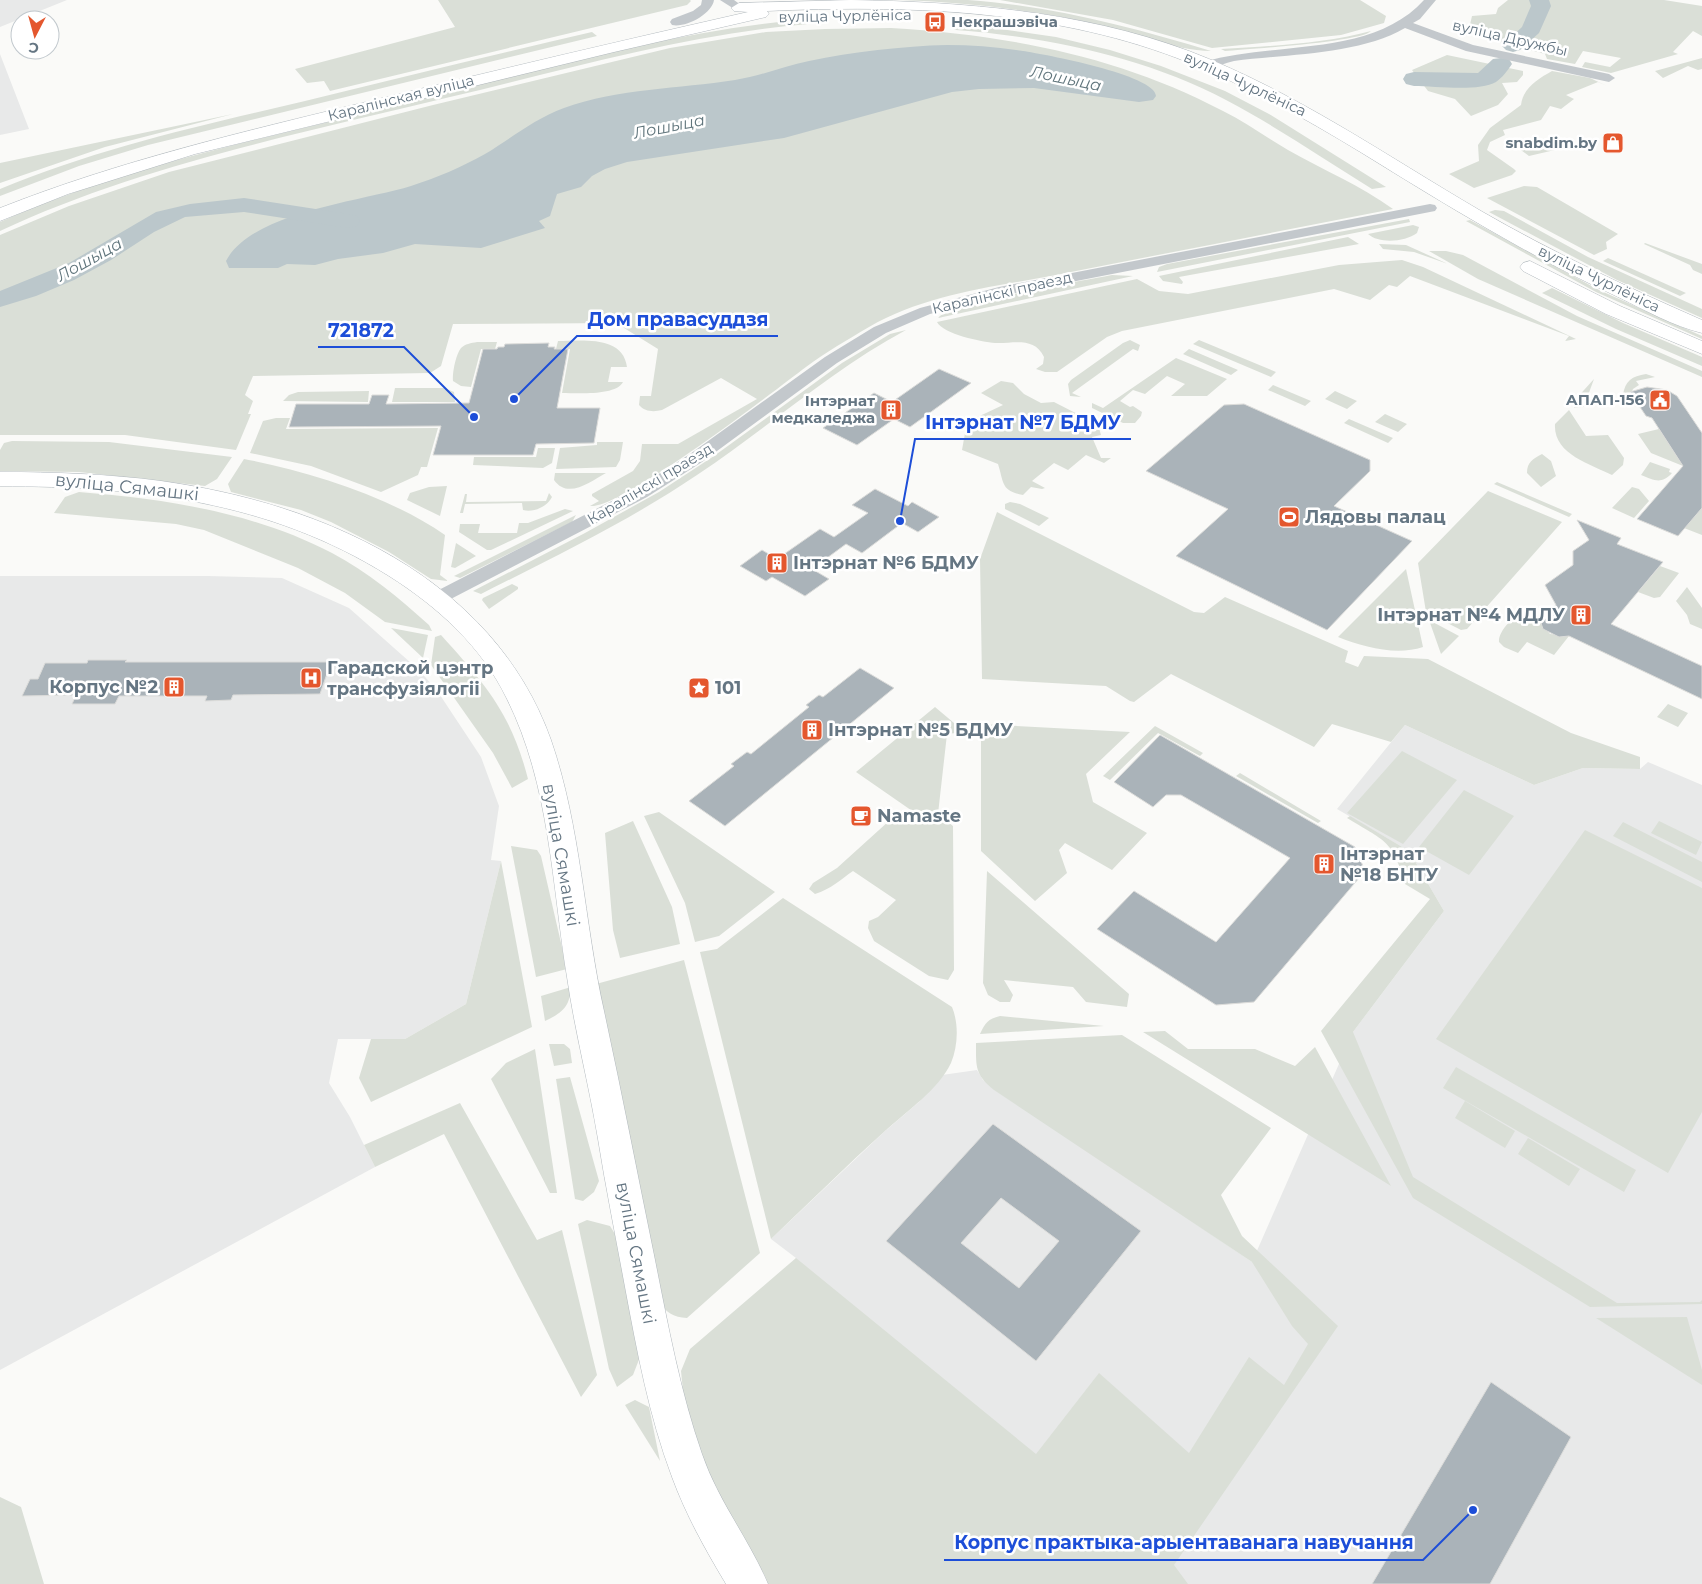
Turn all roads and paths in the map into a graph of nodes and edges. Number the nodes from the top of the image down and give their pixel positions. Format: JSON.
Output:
{"nodes":[{"id":1,"x":708,"y":0,"type":"edge"},
{"id":2,"x":769,"y":0,"type":"edge"},
{"id":3,"x":808,"y":0,"type":"edge"},
{"id":4,"x":1430,"y":0,"type":"edge"},
{"id":5,"x":822,"y":2,"type":"edge"},
{"id":6,"x":790,"y":5,"type":"junction"},
{"id":7,"x":738,"y":8,"type":"edge"},
{"id":8,"x":676,"y":22,"type":"junction"},
{"id":9,"x":1405,"y":24,"type":"junction"},
{"id":10,"x":1200,"y":69,"type":"junction"},
{"id":11,"x":1609,"y":78,"type":"dead end"},
{"id":12,"x":367,"y":102,"type":"junction"},
{"id":13,"x":0,"y":201,"type":"edge"},
{"id":14,"x":1452,"y":201,"type":"junction"},
{"id":15,"x":1430,"y":208,"type":"junction"},
{"id":16,"x":0,"y":215,"type":"edge"},
{"id":17,"x":1702,"y":327,"type":"edge"},
{"id":18,"x":1702,"y":348,"type":"edge"},
{"id":19,"x":0,"y":479,"type":"edge"},
{"id":20,"x":438,"y":598,"type":"junction"},
{"id":21,"x":748,"y":1584,"type":"edge"}],
"edges":[{"from":1,"to":8,"type":"street"},
{"from":2,"to":7,"type":"main road","name":"Каралінская вуліца"},
{"from":3,"to":6,"type":"main road","name":"Каралінская вуліца"},
{"from":4,"to":9,"type":"street"},
{"from":5,"to":6,"type":"main road","name":"вуліца Чурлёніса"},
{"from":5,"to":10,"type":"main road","name":"вуліца Чурлёніса"},
{"from":6,"to":7,"type":"main road","name":"Каралінская вуліца"},
{"from":7,"to":8,"type":"main road","name":"Каралінская вуліца"},
{"from":7,"to":10,"type":"main road","name":"вуліца Чурлёніса"},
{"from":7,"to":12,"type":"main road","name":"Каралінская вуліца"},
{"from":8,"to":12,"type":"main road","name":"Каралінская вуліца"},
{"from":9,"to":10,"type":"street"},
{"from":9,"to":11,"type":"street","name":"вуліца Дружбы"},
{"from":10,"to":14,"type":"main road","name":"вуліца Чурлёніса"},
{"from":10,"to":15,"type":"main road","name":"вуліца Чурлёніса"},
{"from":12,"to":13,"type":"main road","name":"Каралінская вуліца"},
{"from":12,"to":16,"type":"main road","name":"Каралінская вуліца"},
{"from":14,"to":15,"type":"main road"},
{"from":14,"to":17,"type":"main road","name":"вуліца Чурлёніса"},
{"from":15,"to":18,"type":"main road","name":"вуліца Чурлёніса"},
{"from":15,"to":20,"type":"street","name":"Каралінскі праезд"},
{"from":19,"to":20,"type":"main road","name":"вуліца Сямашкі"},
{"from":20,"to":21,"type":"main road","name":"вуліца Сямашкі"}]}
